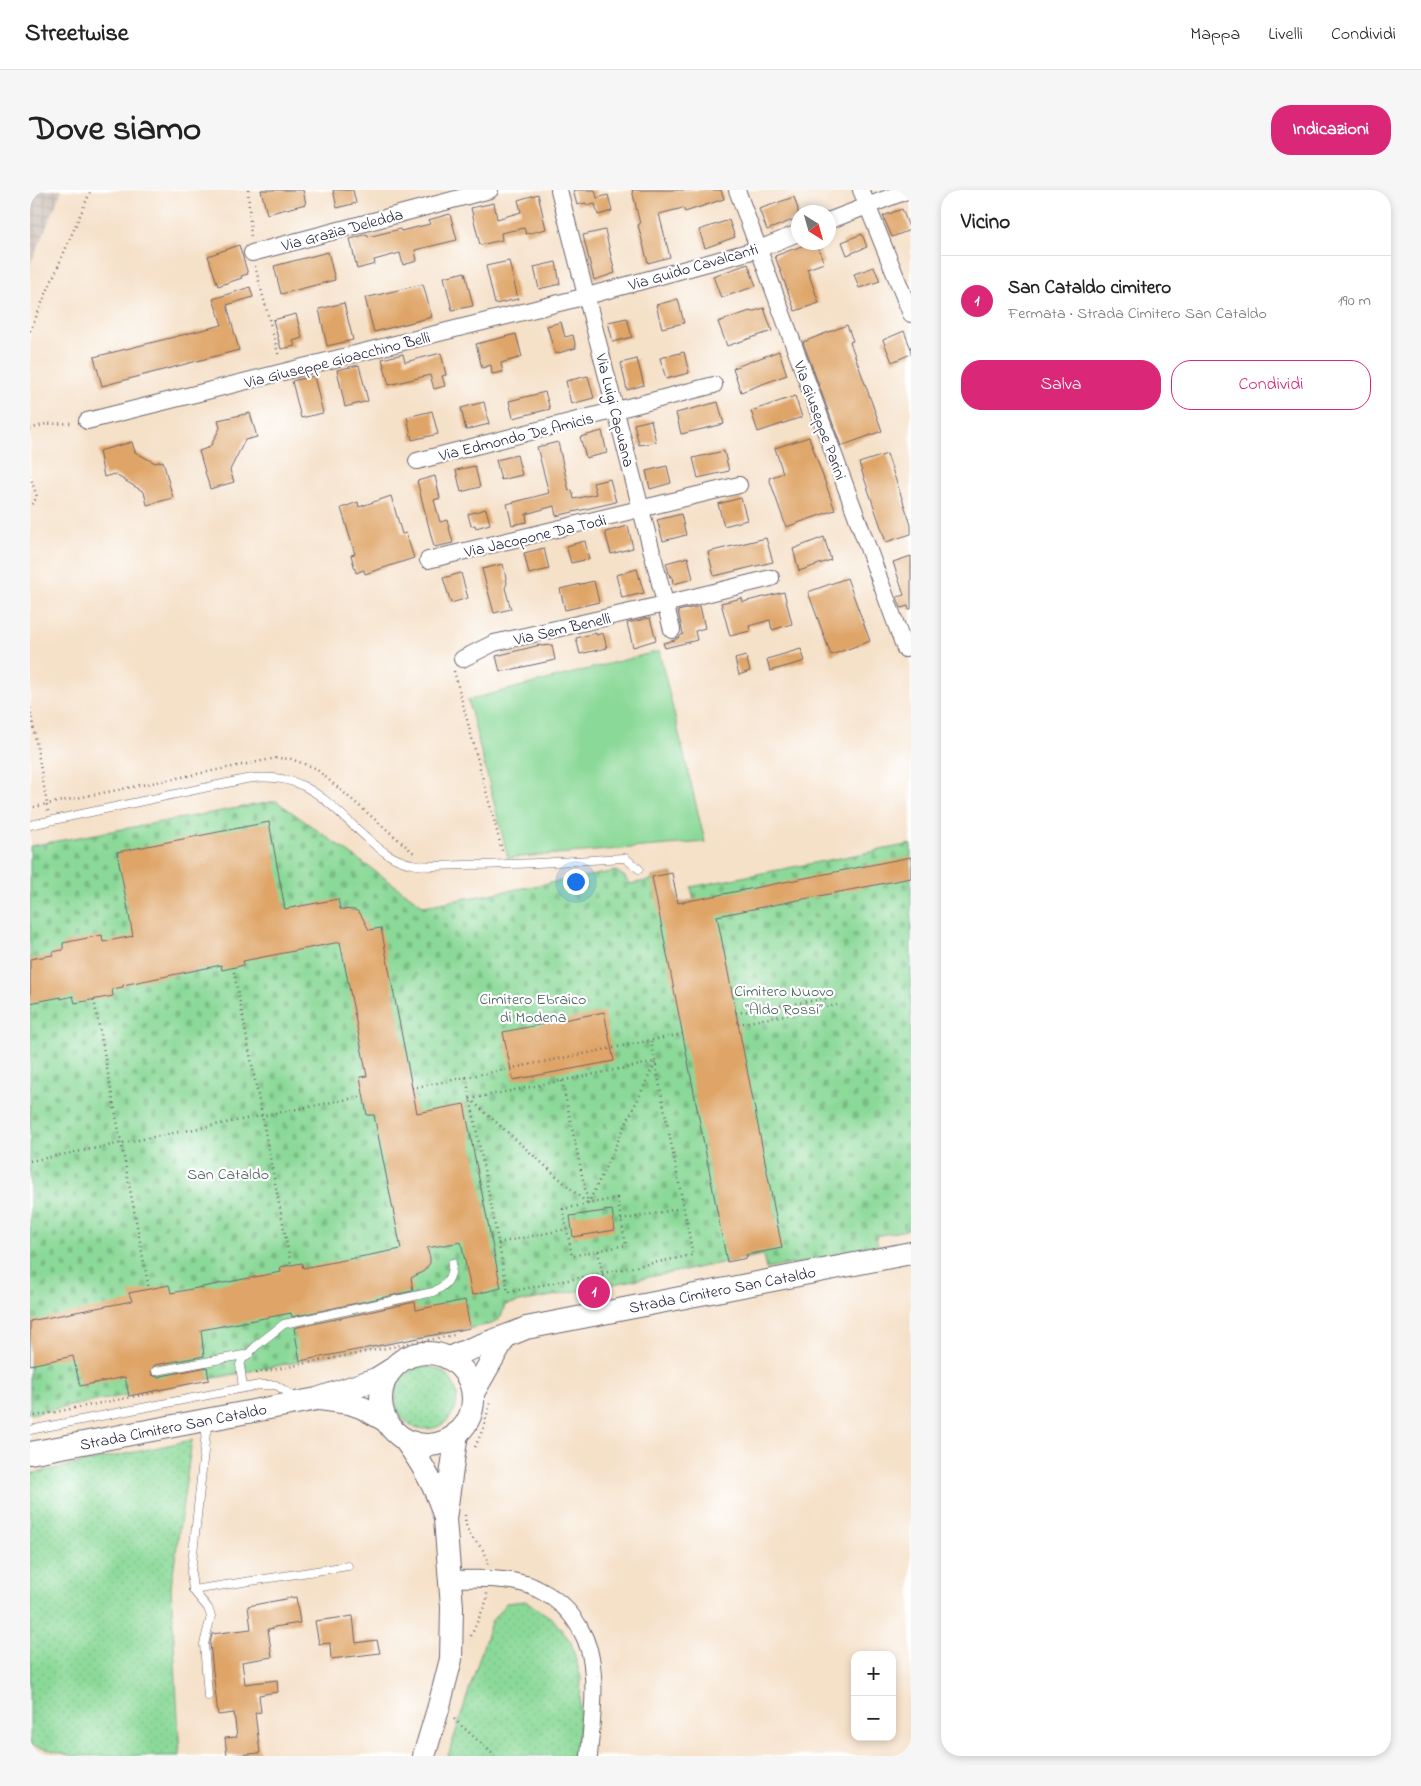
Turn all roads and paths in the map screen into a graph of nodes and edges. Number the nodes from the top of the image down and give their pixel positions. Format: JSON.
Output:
{"nodes":[{"id":1,"x":90,"y":190,"type":"edge"},
{"id":2,"x":248,"y":190,"type":"edge"},
{"id":3,"x":490,"y":190,"type":"edge"},
{"id":4,"x":559,"y":190,"type":"edge"},
{"id":5,"x":737,"y":190,"type":"edge"},
{"id":6,"x":861,"y":190,"type":"edge"},
{"id":7,"x":909,"y":190,"type":"edge"},
{"id":8,"x":867,"y":206,"type":"junction"},
{"id":9,"x":836,"y":218,"type":"edge"},
{"id":10,"x":791,"y":236,"type":"edge"},
{"id":11,"x":759,"y":249,"type":"junction"},
{"id":12,"x":252,"y":253,"type":"junction"},
{"id":13,"x":587,"y":296,"type":"junction"},
{"id":14,"x":911,"y":314,"type":"edge"},
{"id":15,"x":30,"y":331,"type":"edge"},
{"id":16,"x":283,"y":372,"type":"junction"},
{"id":17,"x":714,"y":385,"type":"dead end"},
{"id":18,"x":615,"y":410,"type":"junction"},
{"id":19,"x":87,"y":422,"type":"joint"},
{"id":20,"x":30,"y":429,"type":"edge"},
{"id":21,"x":417,"y":461,"type":"dead end"},
{"id":22,"x":30,"y":476,"type":"edge"},
{"id":23,"x":739,"y":486,"type":"dead end"},
{"id":24,"x":30,"y":507,"type":"edge"},
{"id":25,"x":641,"y":509,"type":"junction"},
{"id":26,"x":428,"y":560,"type":"dead end"},
{"id":27,"x":771,"y":578,"type":"dead end"},
{"id":28,"x":666,"y":604,"type":"junction"},
{"id":29,"x":672,"y":630,"type":"dead end"},
{"id":30,"x":905,"y":649,"type":"dead end"},
{"id":31,"x":462,"y":659,"type":"joint"},
{"id":32,"x":30,"y":708,"type":"edge"},
{"id":33,"x":47,"y":804,"type":"junction"},
{"id":34,"x":30,"y":808,"type":"edge"},
{"id":35,"x":50,"y":821,"type":"junction"},
{"id":36,"x":30,"y":825,"type":"edge"},
{"id":37,"x":506,"y":865,"type":"junction"},
{"id":38,"x":434,"y":866,"type":"junction"},
{"id":39,"x":639,"y":869,"type":"dead end"},
{"id":40,"x":233,"y":967,"type":"dead end"},
{"id":41,"x":836,"y":997,"type":"dead end"},
{"id":42,"x":94,"y":1000,"type":"dead end"},
{"id":43,"x":838,"y":1005,"type":"dead end"},
{"id":44,"x":736,"y":1013,"type":"dead end"},
{"id":45,"x":738,"y":1024,"type":"dead end"},
{"id":46,"x":683,"y":1034,"type":"dead end"},
{"id":47,"x":651,"y":1041,"type":"junction"},
{"id":48,"x":655,"y":1062,"type":"junction"},
{"id":49,"x":466,"y":1077,"type":"junction"},
{"id":50,"x":562,"y":1081,"type":"junction"},
{"id":51,"x":412,"y":1088,"type":"dead end"},
{"id":52,"x":364,"y":1096,"type":"dead end"},
{"id":53,"x":470,"y":1099,"type":"junction"},
{"id":54,"x":262,"y":1116,"type":"junction"},
{"id":55,"x":121,"y":1143,"type":"junction"},
{"id":56,"x":30,"y":1161,"type":"edge"},
{"id":57,"x":588,"y":1204,"type":"junction"},
{"id":58,"x":684,"y":1208,"type":"junction"},
{"id":59,"x":621,"y":1220,"type":"junction"},
{"id":60,"x":567,"y":1229,"type":"junction"},
{"id":61,"x":498,"y":1243,"type":"junction"},
{"id":62,"x":598,"y":1251,"type":"junction"},
{"id":63,"x":911,"y":1253,"type":"edge"},
{"id":64,"x":452,"y":1264,"type":"dead end"},
{"id":65,"x":291,"y":1265,"type":"dead end"},
{"id":66,"x":602,"y":1273,"type":"junction"},
{"id":67,"x":149,"y":1289,"type":"dead end"},
{"id":68,"x":606,"y":1295,"type":"dead end"},
{"id":69,"x":505,"y":1337,"type":"junction"},
{"id":70,"x":248,"y":1354,"type":"junction"},
{"id":71,"x":458,"y":1354,"type":"junction"},
{"id":72,"x":156,"y":1371,"type":"dead end"},
{"id":73,"x":390,"y":1371,"type":"junction"},
{"id":74,"x":242,"y":1376,"type":"junction"},
{"id":75,"x":243,"y":1388,"type":"junction"},
{"id":76,"x":165,"y":1391,"type":"dead end"},
{"id":77,"x":482,"y":1396,"type":"junction"},
{"id":78,"x":309,"y":1400,"type":"junction"},
{"id":79,"x":30,"y":1417,"type":"edge"},
{"id":80,"x":208,"y":1419,"type":"junction"},
{"id":81,"x":386,"y":1421,"type":"junction"},
{"id":82,"x":30,"y":1430,"type":"edge"},
{"id":83,"x":457,"y":1433,"type":"junction"},
{"id":84,"x":404,"y":1439,"type":"junction"},
{"id":85,"x":30,"y":1453,"type":"edge"},
{"id":86,"x":471,"y":1454,"type":"dead end"},
{"id":87,"x":455,"y":1515,"type":"junction"},
{"id":88,"x":348,"y":1566,"type":"dead end"},
{"id":89,"x":450,"y":1579,"type":"junction"},
{"id":90,"x":488,"y":1579,"type":"junction"},
{"id":91,"x":193,"y":1590,"type":"junction"},
{"id":92,"x":468,"y":1642,"type":"dead end"},
{"id":93,"x":208,"y":1696,"type":"dead end"},
{"id":94,"x":452,"y":1717,"type":"dead end"},
{"id":95,"x":424,"y":1756,"type":"edge"},
{"id":96,"x":496,"y":1756,"type":"edge"},
{"id":97,"x":589,"y":1756,"type":"edge"}],
"edges":[{"from":1,"to":15,"type":"path"},
{"from":2,"to":12,"type":"path"},
{"from":3,"to":12,"type":"street","name":"Via Grazia Deledda"},
{"from":4,"to":13,"type":"street","name":"Via Luigi Capuana"},
{"from":5,"to":11,"type":"street","name":"Via Giuseppe Parini"},
{"from":6,"to":8,"type":"street"},
{"from":7,"to":8,"type":"street"},
{"from":8,"to":9,"type":"street"},
{"from":8,"to":14,"type":"street"},
{"from":10,"to":11,"type":"street","name":"Via Guido Cavalcanti"},
{"from":11,"to":13,"type":"street","name":"Via Guido Cavalcanti"},
{"from":11,"to":30,"type":"street","name":"Via Giuseppe Parini"},
{"from":12,"to":16,"type":"path"},
{"from":13,"to":16,"type":"street","name":"Via Giuseppe Gioacchino Belli"},
{"from":13,"to":18,"type":"street","name":"Via Luigi Capuana"},
{"from":16,"to":19,"type":"street","name":"Via Giuseppe Gioacchino Belli"},
{"from":17,"to":18,"type":"street","name":"Via Edmondo De Amicis"},
{"from":18,"to":21,"type":"street","name":"Via Edmondo De Amicis"},
{"from":18,"to":25,"type":"street","name":"Via Luigi Capuana"},
{"from":19,"to":20,"type":"path"},
{"from":22,"to":24,"type":"path"},
{"from":23,"to":25,"type":"street","name":"Via Jacopone Da Todi"},
{"from":25,"to":26,"type":"street","name":"Via Jacopone Da Todi"},
{"from":25,"to":28,"type":"street","name":"Via Luigi Capuana"},
{"from":27,"to":28,"type":"street","name":"Via Sem Benelli"},
{"from":28,"to":29,"type":"street","name":"Via Luigi Capuana"},
{"from":28,"to":31,"type":"street","name":"Via Sem Benelli"},
{"from":31,"to":37,"type":"path"},
{"from":32,"to":33,"type":"path"},
{"from":33,"to":34,"type":"path"},
{"from":33,"to":35,"type":"path"},
{"from":33,"to":38,"type":"path"},
{"from":35,"to":36,"type":"lane"},
{"from":35,"to":38,"type":"lane"},
{"from":37,"to":38,"type":"lane"},
{"from":37,"to":39,"type":"lane"},
{"from":40,"to":54,"type":"path"},
{"from":41,"to":44,"type":"path"},
{"from":42,"to":55,"type":"path"},
{"from":43,"to":45,"type":"path"},
{"from":46,"to":47,"type":"path"},
{"from":47,"to":48,"type":"path"},
{"from":47,"to":49,"type":"path"},
{"from":48,"to":50,"type":"path"},
{"from":48,"to":57,"type":"path"},
{"from":48,"to":58,"type":"path"},
{"from":49,"to":51,"type":"path"},
{"from":49,"to":53,"type":"path"},
{"from":50,"to":53,"type":"path"},
{"from":50,"to":57,"type":"path"},
{"from":52,"to":54,"type":"path"},
{"from":53,"to":57,"type":"path"},
{"from":53,"to":61,"type":"path"},
{"from":54,"to":55,"type":"path"},
{"from":54,"to":65,"type":"path"},
{"from":55,"to":56,"type":"path"},
{"from":55,"to":67,"type":"path"},
{"from":57,"to":59,"type":"path"},
{"from":57,"to":60,"type":"path"},
{"from":58,"to":59,"type":"path"},
{"from":58,"to":66,"type":"path"},
{"from":59,"to":62,"type":"path"},
{"from":60,"to":61,"type":"path"},
{"from":60,"to":62,"type":"path"},
{"from":61,"to":66,"type":"path"},
{"from":62,"to":66,"type":"path"},
{"from":63,"to":69,"type":"street","name":"Strada Cimitero San Cataldo"},
{"from":64,"to":70,"type":"lane"},
{"from":66,"to":68,"type":"path"},
{"from":69,"to":71,"type":"street","name":"Strada Cimitero San Cataldo"},
{"from":69,"to":77,"type":"street"},
{"from":70,"to":72,"type":"lane"},
{"from":70,"to":74,"type":"lane"},
{"from":71,"to":73,"type":"street"},
{"from":71,"to":74,"type":"path"},
{"from":71,"to":77,"type":"street"},
{"from":73,"to":78,"type":"street","name":"Strada Cimitero San Cataldo"},
{"from":73,"to":81,"type":"street"},
{"from":74,"to":75,"type":"lane"},
{"from":75,"to":78,"type":"lane"},
{"from":75,"to":82,"type":"lane"},
{"from":76,"to":79,"type":"path"},
{"from":77,"to":83,"type":"street"},
{"from":77,"to":86,"type":"path"},
{"from":78,"to":80,"type":"street","name":"Strada Cimitero San Cataldo"},
{"from":78,"to":81,"type":"street","name":"Strada Cimitero San Cataldo"},
{"from":80,"to":85,"type":"street","name":"Strada Cimitero San Cataldo"},
{"from":80,"to":91,"type":"lane"},
{"from":81,"to":84,"type":"street"},
{"from":83,"to":84,"type":"street"},
{"from":83,"to":87,"type":"street"},
{"from":84,"to":87,"type":"street"},
{"from":87,"to":89,"type":"street"},
{"from":87,"to":90,"type":"path"},
{"from":88,"to":91,"type":"lane"},
{"from":89,"to":90,"type":"street"},
{"from":89,"to":95,"type":"street"},
{"from":90,"to":92,"type":"path"},
{"from":90,"to":97,"type":"street"},
{"from":91,"to":93,"type":"lane"},
{"from":94,"to":96,"type":"path"}]}
